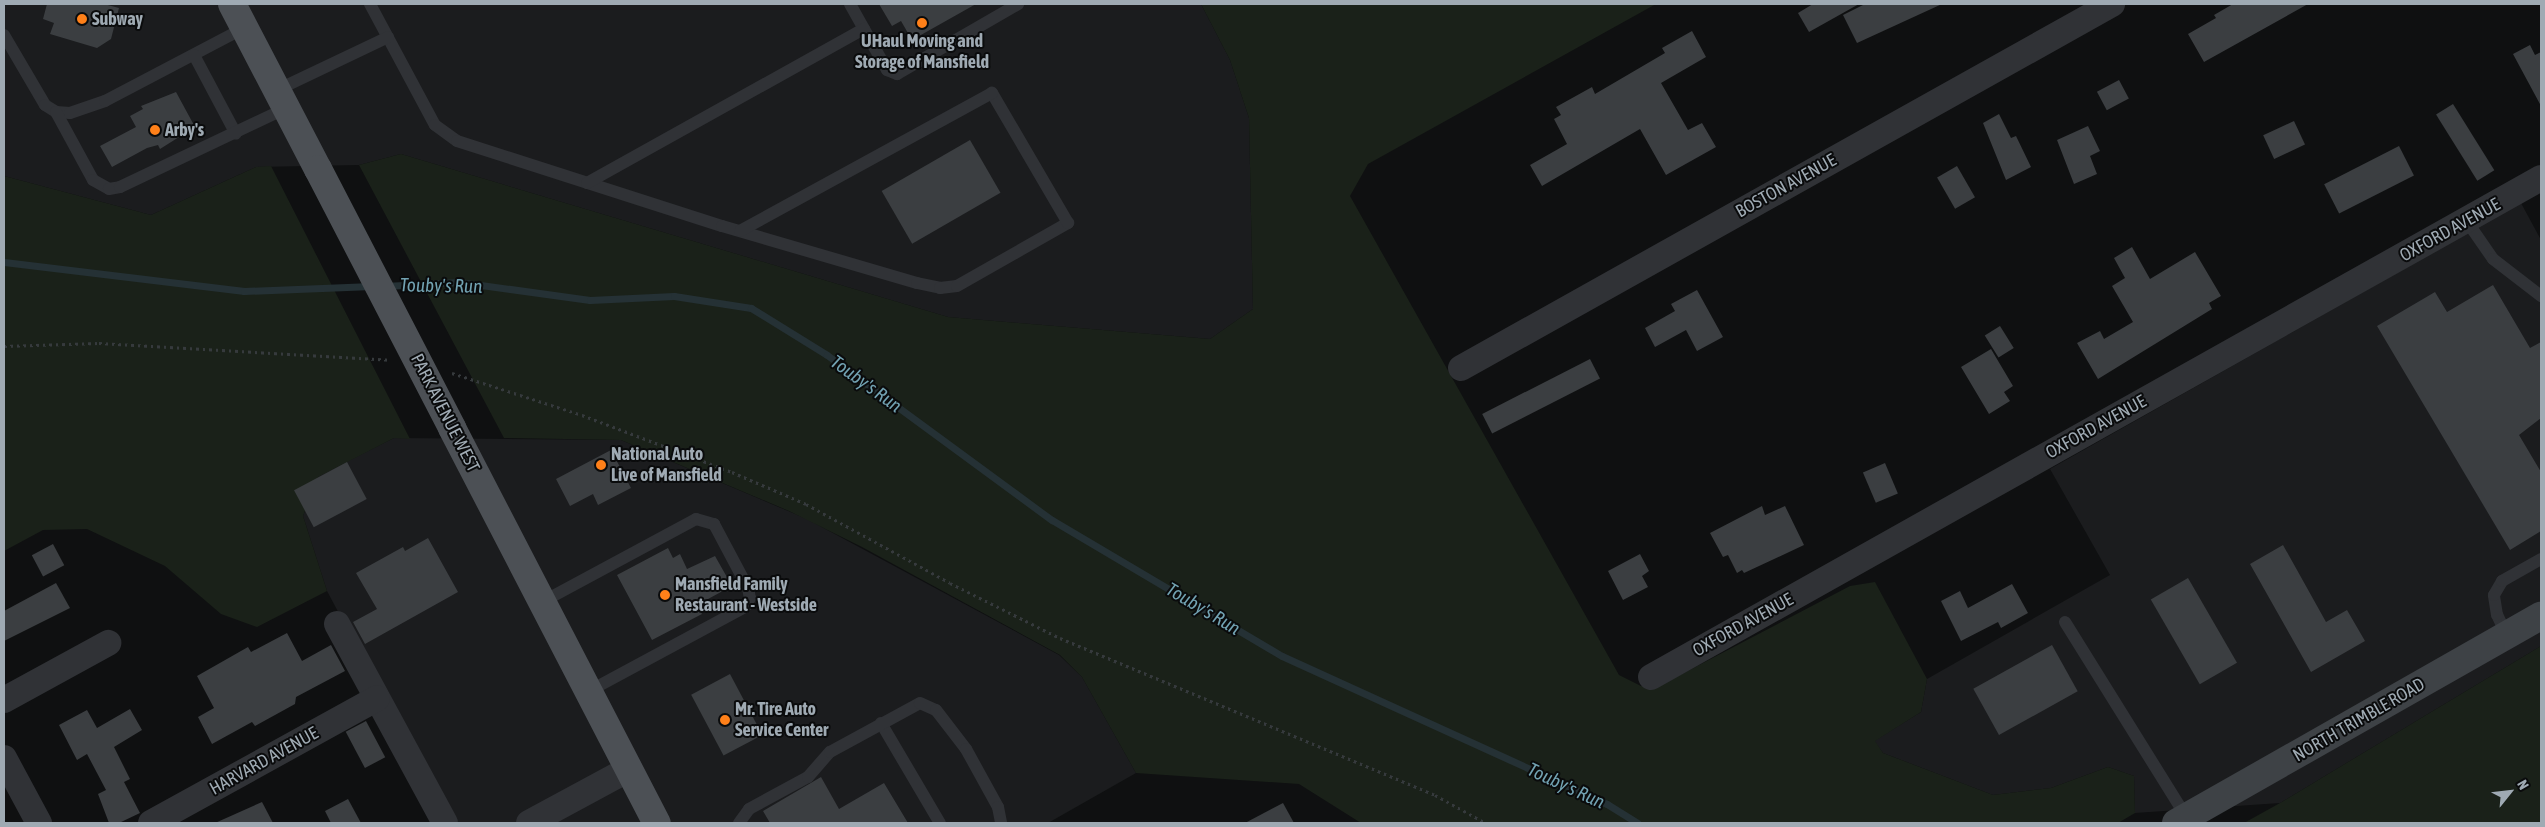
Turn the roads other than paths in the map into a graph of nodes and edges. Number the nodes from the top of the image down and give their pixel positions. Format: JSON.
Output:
{"nodes":[{"id":1,"x":232,"y":4,"type":"edge"},
{"id":2,"x":370,"y":4,"type":"edge"},
{"id":3,"x":850,"y":4,"type":"edge"},
{"id":4,"x":1018,"y":4,"type":"edge"},
{"id":5,"x":2112,"y":4,"type":"edge"},
{"id":6,"x":244,"y":28,"type":"junction"},
{"id":7,"x":864,"y":29,"type":"junction"},
{"id":8,"x":4,"y":34,"type":"edge"},
{"id":9,"x":388,"y":37,"type":"junction"},
{"id":10,"x":194,"y":55,"type":"junction"},
{"id":11,"x":282,"y":99,"type":"junction"},
{"id":12,"x":56,"y":112,"type":"junction"},
{"id":13,"x":236,"y":134,"type":"junction"},
{"id":14,"x":2541,"y":178,"type":"edge"},
{"id":15,"x":587,"y":183,"type":"junction"},
{"id":16,"x":2466,"y":220,"type":"junction"},
{"id":17,"x":740,"y":231,"type":"junction"},
{"id":18,"x":2541,"y":296,"type":"edge"},
{"id":19,"x":1461,"y":368,"type":"dead end"},
{"id":20,"x":2541,"y":559,"type":"edge"},
{"id":21,"x":542,"y":602,"type":"junction"},
{"id":22,"x":2541,"y":616,"type":"edge"},
{"id":23,"x":2065,"y":622,"type":"dead end"},
{"id":24,"x":337,"y":624,"type":"dead end"},
{"id":25,"x":2507,"y":636,"type":"junction"},
{"id":26,"x":108,"y":642,"type":"dead end"},
{"id":27,"x":1651,"y":677,"type":"dead end"},
{"id":28,"x":589,"y":691,"type":"junction"},
{"id":29,"x":377,"y":698,"type":"junction"},
{"id":30,"x":4,"y":700,"type":"edge"},
{"id":31,"x":881,"y":723,"type":"junction"},
{"id":32,"x":4,"y":758,"type":"edge"},
{"id":33,"x":629,"y":769,"type":"junction"},
{"id":34,"x":2182,"y":820,"type":"edge"},
{"id":35,"x":39,"y":823,"type":"edge"},
{"id":36,"x":151,"y":823,"type":"edge"},
{"id":37,"x":445,"y":823,"type":"edge"},
{"id":38,"x":529,"y":823,"type":"edge"},
{"id":39,"x":657,"y":823,"type":"edge"},
{"id":40,"x":739,"y":823,"type":"edge"},
{"id":41,"x":940,"y":823,"type":"edge"},
{"id":42,"x":1001,"y":823,"type":"edge"}],
"edges":[{"from":1,"to":6,"type":"main road","name":"PARK AVENUE WEST"},
{"from":2,"to":9,"type":"lane"},
{"from":3,"to":7,"type":"lane"},
{"from":4,"to":7,"type":"lane"},
{"from":5,"to":19,"type":"street","name":"BOSTON AVENUE"},
{"from":6,"to":10,"type":"lane"},
{"from":6,"to":11,"type":"main road","name":"PARK AVENUE WEST"},
{"from":7,"to":15,"type":"lane"},
{"from":8,"to":12,"type":"lane"},
{"from":9,"to":11,"type":"lane"},
{"from":9,"to":15,"type":"lane"},
{"from":10,"to":12,"type":"lane"},
{"from":10,"to":13,"type":"lane"},
{"from":11,"to":13,"type":"lane"},
{"from":11,"to":21,"type":"main road","name":"PARK AVENUE WEST","bridge":true},
{"from":12,"to":13,"type":"lane"},
{"from":14,"to":16,"type":"street","name":"OXFORD AVENUE"},
{"from":15,"to":17,"type":"lane"},
{"from":16,"to":18,"type":"lane"},
{"from":16,"to":27,"type":"street","name":"OXFORD AVENUE"},
{"from":17,"to":17,"type":"lane"},
{"from":20,"to":25,"type":"lane"},
{"from":21,"to":28,"type":"main road","name":"PARK AVENUE WEST"},
{"from":21,"to":28,"type":"lane"},
{"from":22,"to":25,"type":"main road","name":"NORTH TRIMBLE ROAD"},
{"from":23,"to":34,"type":"lane"},
{"from":24,"to":29,"type":"street"},
{"from":25,"to":34,"type":"main road","name":"NORTH TRIMBLE ROAD"},
{"from":26,"to":30,"type":"street"},
{"from":28,"to":33,"type":"main road","name":"PARK AVENUE WEST"},
{"from":29,"to":36,"type":"street","name":"HARVARD AVENUE"},
{"from":29,"to":37,"type":"street"},
{"from":31,"to":40,"type":"lane"},
{"from":31,"to":41,"type":"lane"},
{"from":31,"to":42,"type":"lane"},
{"from":32,"to":35,"type":"street"},
{"from":33,"to":38,"type":"street"},
{"from":33,"to":39,"type":"main road","name":"PARK AVENUE WEST"}]}
